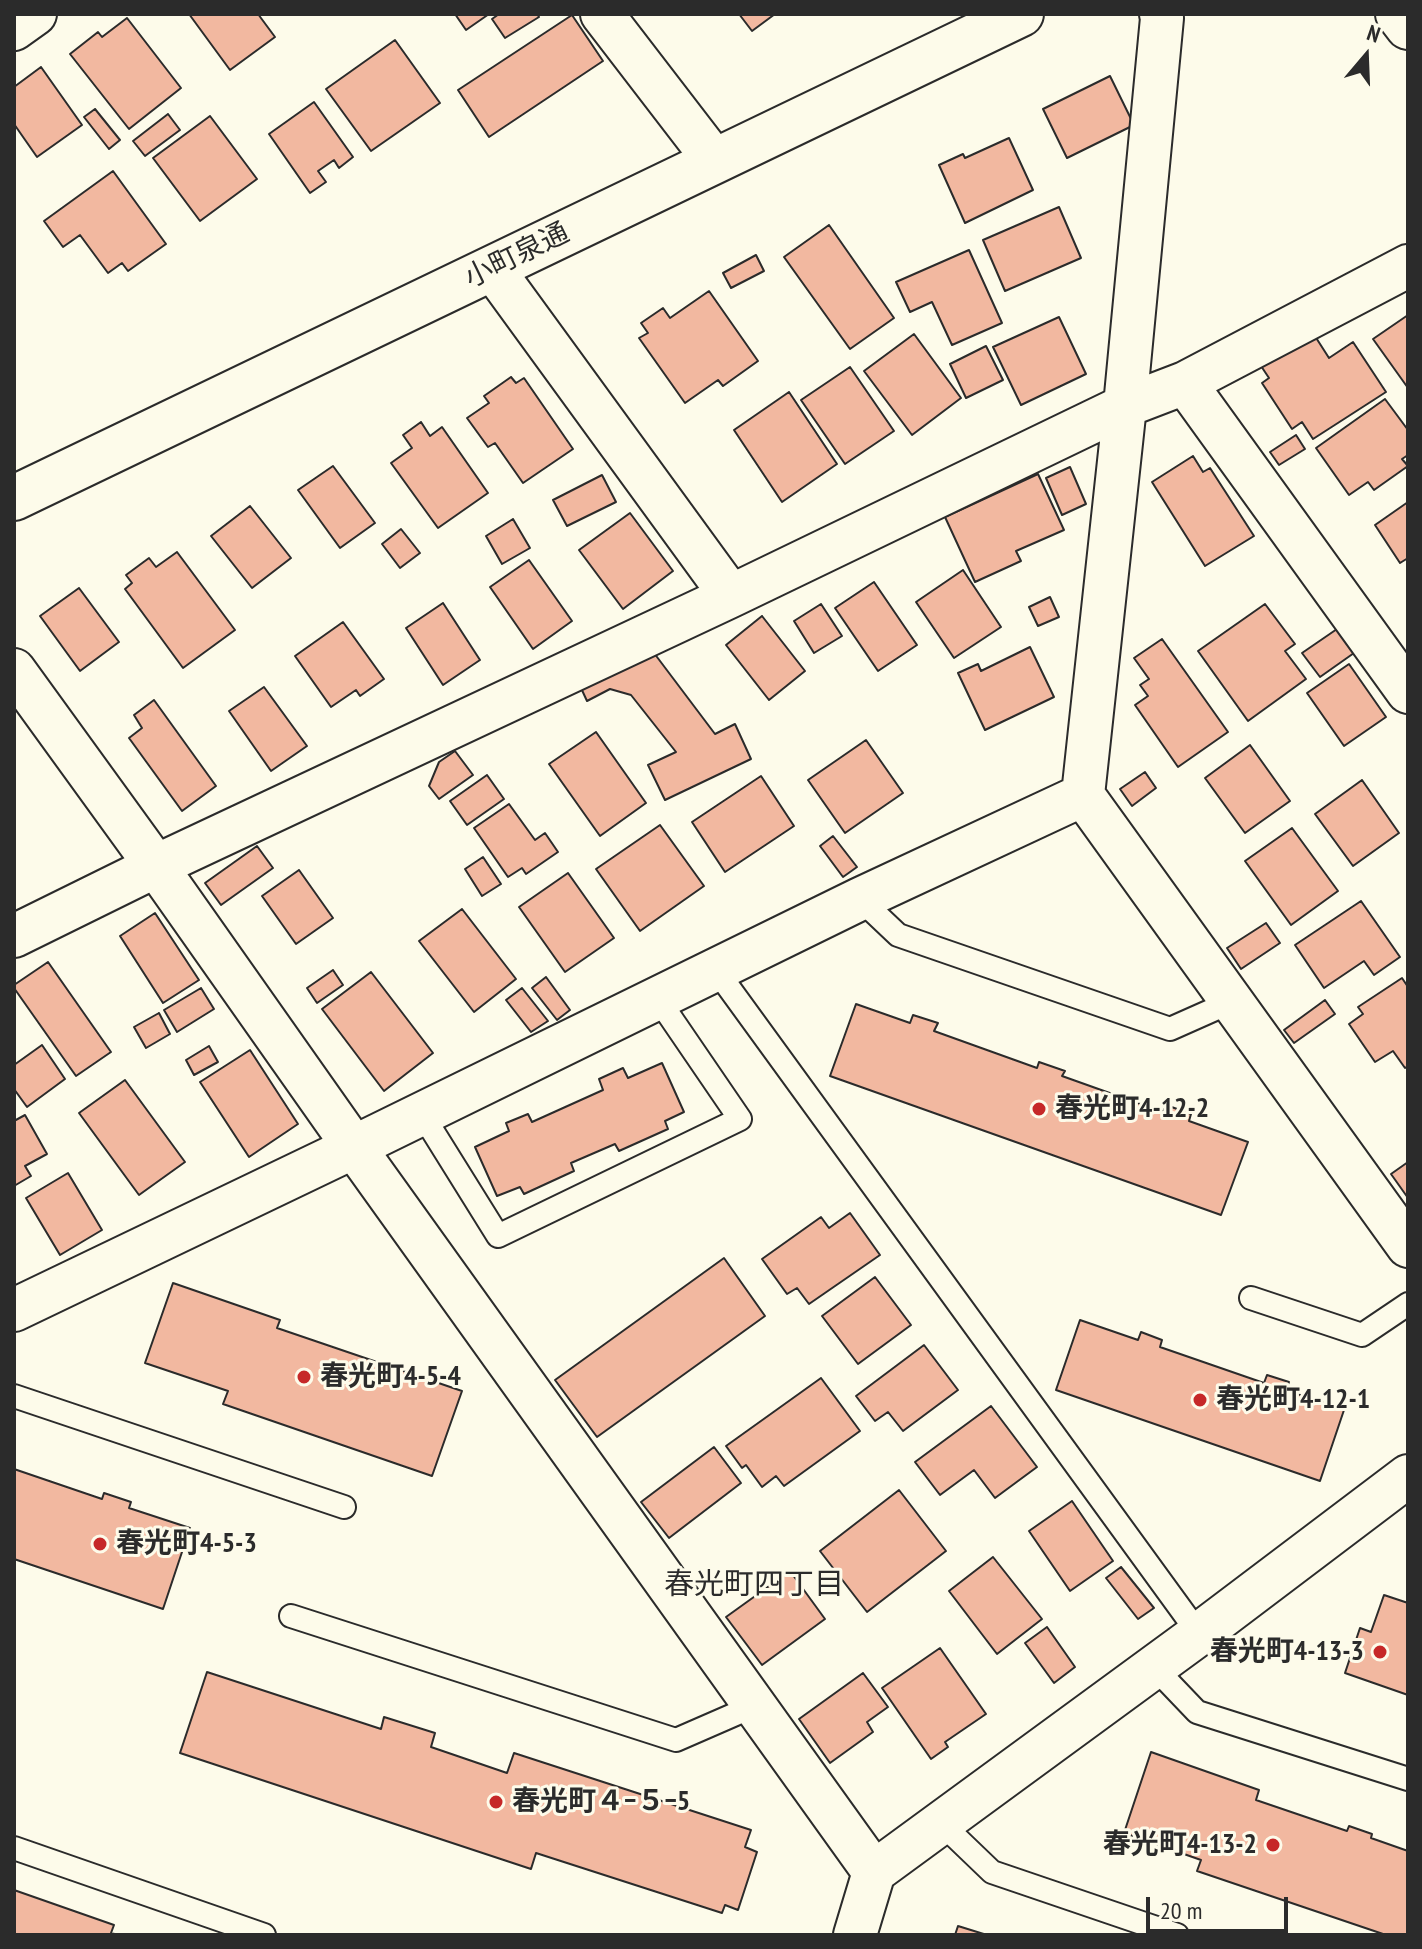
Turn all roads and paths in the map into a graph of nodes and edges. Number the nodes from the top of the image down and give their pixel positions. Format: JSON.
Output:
{"nodes":[{"id":1,"x":35,"y":14,"type":"edge"},
{"id":2,"x":602,"y":14,"type":"edge"},
{"id":3,"x":1021,"y":14,"type":"edge"},
{"id":4,"x":1161,"y":14,"type":"edge"},
{"id":5,"x":1398,"y":14,"type":"edge"},
{"id":6,"x":1408,"y":27,"type":"edge"},
{"id":7,"x":14,"y":29,"type":"edge"},
{"id":8,"x":715,"y":161,"type":"junction"},
{"id":9,"x":1408,"y":266,"type":"edge"},
{"id":10,"x":492,"y":268,"type":"junction"},
{"id":11,"x":1185,"y":383,"type":"junction"},
{"id":12,"x":1125,"y":406,"type":"junction"},
{"id":13,"x":14,"y":498,"type":"edge"},
{"id":14,"x":731,"y":596,"type":"junction"},
{"id":15,"x":14,"y":670,"type":"edge"},
{"id":16,"x":1408,"y":692,"type":"edge"},
{"id":17,"x":1083,"y":795,"type":"junction"},
{"id":18,"x":156,"y":866,"type":"junction"},
{"id":19,"x":860,"y":899,"type":"junction"},
{"id":20,"x":14,"y":936,"type":"edge"},
{"id":21,"x":716,"y":970,"type":"junction"},
{"id":22,"x":658,"y":999,"type":"junction"},
{"id":23,"x":1233,"y":1001,"type":"junction"},
{"id":24,"x":422,"y":1114,"type":"junction"},
{"id":25,"x":354,"y":1147,"type":"junction"},
{"id":26,"x":1408,"y":1246,"type":"edge"},
{"id":27,"x":1251,"y":1298,"type":"dead end"},
{"id":28,"x":1408,"y":1304,"type":"edge"},
{"id":29,"x":14,"y":1310,"type":"edge"},
{"id":30,"x":14,"y":1396,"type":"edge"},
{"id":31,"x":1408,"y":1476,"type":"edge"},
{"id":32,"x":344,"y":1507,"type":"dead end"},
{"id":33,"x":291,"y":1616,"type":"dead end"},
{"id":34,"x":1199,"y":1634,"type":"junction"},
{"id":35,"x":1154,"y":1667,"type":"junction"},
{"id":36,"x":754,"y":1706,"type":"junction"},
{"id":37,"x":1408,"y":1779,"type":"edge"},
{"id":38,"x":941,"y":1823,"type":"junction"},
{"id":39,"x":14,"y":1848,"type":"edge"},
{"id":40,"x":874,"y":1872,"type":"junction"},
{"id":41,"x":264,"y":1935,"type":"edge"},
{"id":42,"x":855,"y":1935,"type":"edge"},
{"id":43,"x":1177,"y":1935,"type":"edge"}],
"edges":[{"from":1,"to":7,"type":"street"},
{"from":2,"to":8,"type":"street"},
{"from":3,"to":8,"type":"street","name":"小町泉通"},
{"from":4,"to":12,"type":"street"},
{"from":5,"to":6,"type":"street"},
{"from":8,"to":10,"type":"street","name":"小町泉通"},
{"from":9,"to":11,"type":"street"},
{"from":10,"to":13,"type":"street","name":"小町泉通"},
{"from":10,"to":14,"type":"street"},
{"from":11,"to":12,"type":"street"},
{"from":11,"to":16,"type":"street"},
{"from":12,"to":14,"type":"street"},
{"from":12,"to":17,"type":"street"},
{"from":14,"to":18,"type":"street"},
{"from":15,"to":18,"type":"street"},
{"from":17,"to":19,"type":"street"},
{"from":17,"to":23,"type":"street"},
{"from":18,"to":20,"type":"street"},
{"from":18,"to":25,"type":"street"},
{"from":19,"to":21,"type":"street"},
{"from":19,"to":23,"type":"lane"},
{"from":21,"to":22,"type":"street"},
{"from":21,"to":34,"type":"lane"},
{"from":22,"to":24,"type":"street"},
{"from":22,"to":24,"type":"lane"},
{"from":23,"to":26,"type":"street"},
{"from":24,"to":25,"type":"street"},
{"from":25,"to":29,"type":"street"},
{"from":25,"to":36,"type":"street"},
{"from":27,"to":28,"type":"lane"},
{"from":30,"to":32,"type":"lane"},
{"from":31,"to":34,"type":"street"},
{"from":33,"to":36,"type":"lane"},
{"from":34,"to":35,"type":"street"},
{"from":35,"to":37,"type":"lane"},
{"from":35,"to":38,"type":"street"},
{"from":36,"to":40,"type":"street"},
{"from":38,"to":40,"type":"street"},
{"from":38,"to":43,"type":"lane"},
{"from":39,"to":41,"type":"lane"},
{"from":40,"to":42,"type":"street"}]}
